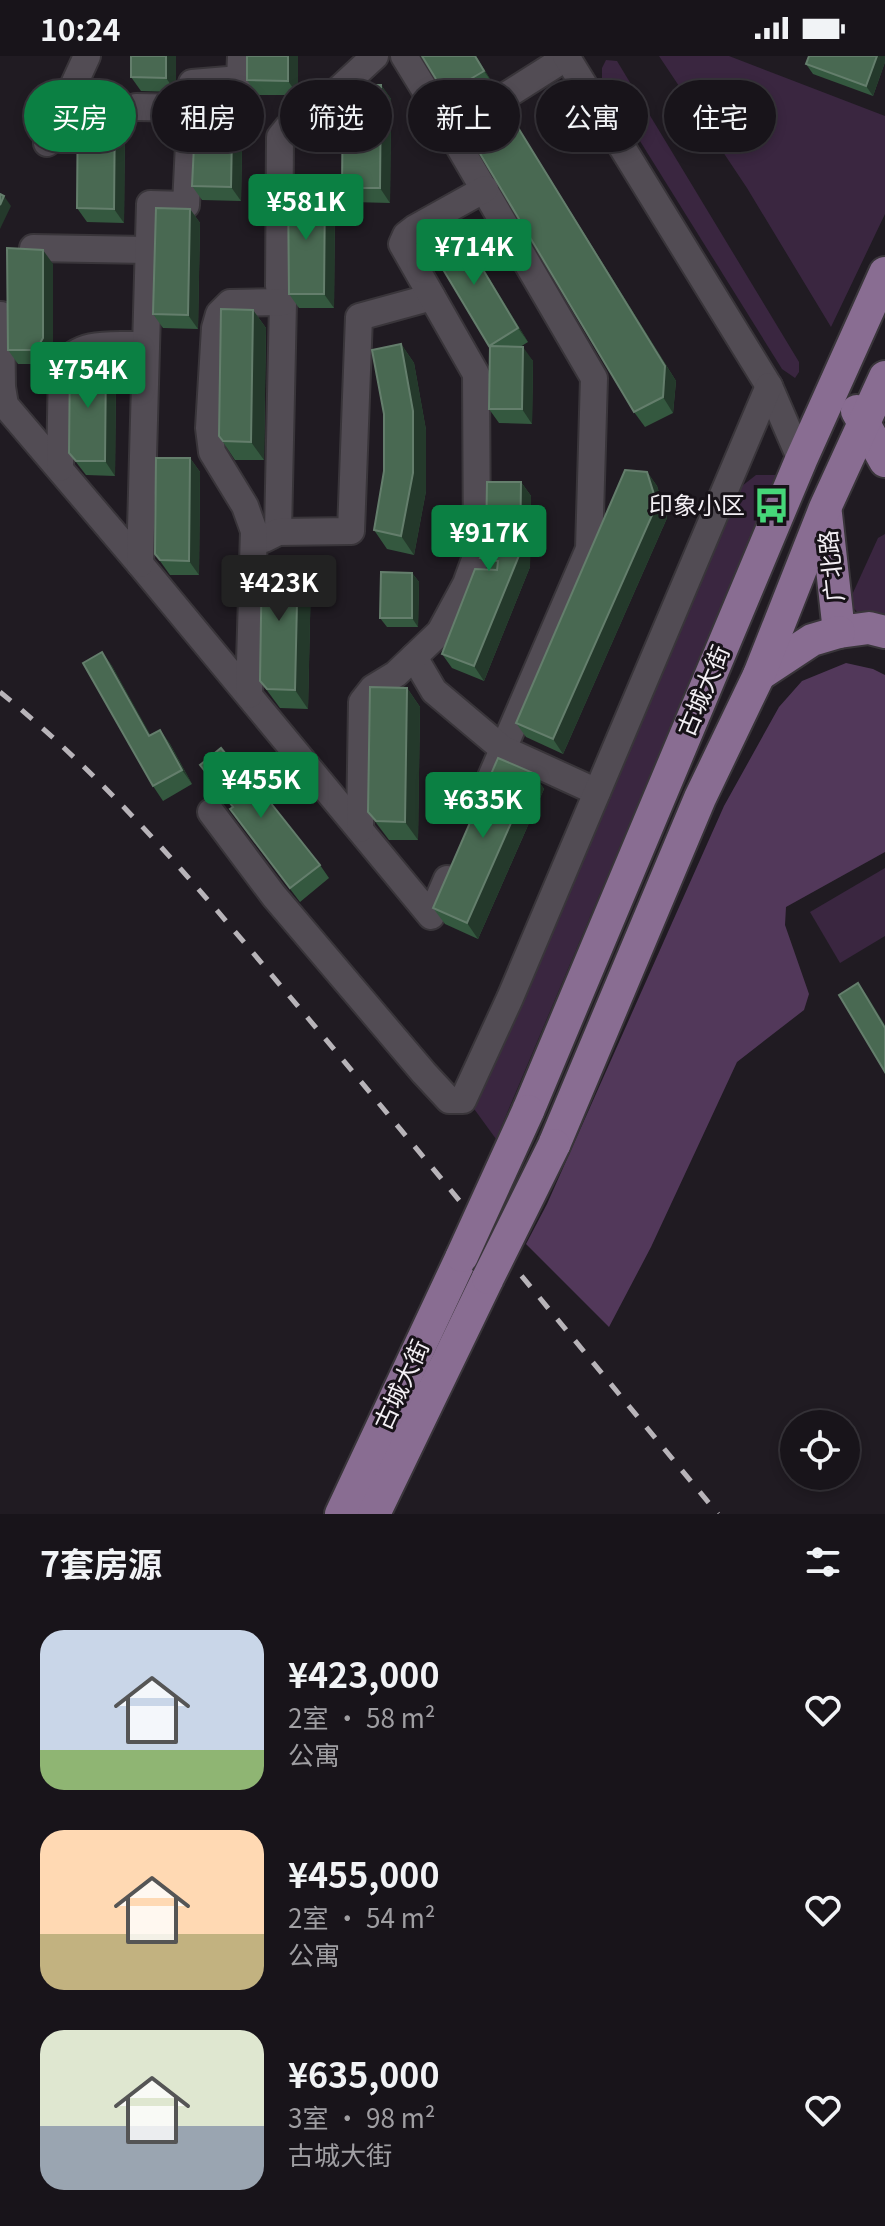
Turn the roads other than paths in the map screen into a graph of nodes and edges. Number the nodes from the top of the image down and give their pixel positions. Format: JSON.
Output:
{"nodes":[{"id":1,"x":87,"y":56,"type":"edge"},
{"id":2,"x":241,"y":56,"type":"edge"},
{"id":3,"x":375,"y":56,"type":"edge"},
{"id":4,"x":404,"y":56,"type":"edge"},
{"id":5,"x":567,"y":57,"type":"edge"},
{"id":6,"x":76,"y":80,"type":"edge"},
{"id":7,"x":228,"y":80,"type":"edge"},
{"id":8,"x":419,"y":80,"type":"edge"},
{"id":9,"x":520,"y":87,"type":"edge"},
{"id":10,"x":136,"y":107,"type":"dead end"},
{"id":11,"x":152,"y":107,"type":"edge"},
{"id":12,"x":189,"y":152,"type":"edge"},
{"id":13,"x":463,"y":152,"type":"edge"},
{"id":14,"x":485,"y":189,"type":"junction"},
{"id":15,"x":33,"y":248,"type":"edge"},
{"id":16,"x":148,"y":250,"type":"junction"},
{"id":17,"x":885,"y":273,"type":"edge"},
{"id":18,"x":432,"y":297,"type":"junction"},
{"id":19,"x":283,"y":302,"type":"junction"},
{"id":20,"x":1,"y":315,"type":"edge"},
{"id":21,"x":145,"y":345,"type":"junction"},
{"id":22,"x":885,"y":377,"type":"edge"},
{"id":23,"x":836,"y":382,"type":"junction"},
{"id":24,"x":769,"y":386,"type":"junction"},
{"id":25,"x":864,"y":422,"type":"junction"},
{"id":26,"x":801,"y":460,"type":"junction"},
{"id":27,"x":885,"y":461,"type":"edge"},
{"id":28,"x":60,"y":468,"type":"junction"},
{"id":29,"x":825,"y":508,"type":"junction"},
{"id":30,"x":278,"y":532,"type":"junction"},
{"id":31,"x":254,"y":544,"type":"junction"},
{"id":32,"x":140,"y":564,"type":"junction"},
{"id":33,"x":839,"y":632,"type":"junction"},
{"id":34,"x":885,"y":632,"type":"edge"},
{"id":35,"x":414,"y":657,"type":"junction"},
{"id":36,"x":759,"y":675,"type":"junction"},
{"id":37,"x":249,"y":695,"type":"junction"},
{"id":38,"x":503,"y":749,"type":"junction"},
{"id":39,"x":597,"y":792,"type":"junction"},
{"id":40,"x":211,"y":812,"type":"dead end"},
{"id":41,"x":473,"y":818,"type":"edge"},
{"id":42,"x":360,"y":829,"type":"junction"},
{"id":43,"x":455,"y":860,"type":"edge"},
{"id":44,"x":341,"y":1514,"type":"edge"},
{"id":45,"x":374,"y":1514,"type":"edge"}],
"edges":[{"from":1,"to":6,"type":"street"},
{"from":2,"to":7,"type":"street"},
{"from":3,"to":19,"type":"street"},
{"from":4,"to":8,"type":"street"},
{"from":5,"to":9,"type":"street"},
{"from":5,"to":24,"type":"street"},
{"from":10,"to":11,"type":"street"},
{"from":12,"to":16,"type":"street"},
{"from":13,"to":14,"type":"street"},
{"from":14,"to":18,"type":"street"},
{"from":14,"to":38,"type":"street"},
{"from":15,"to":16,"type":"street"},
{"from":16,"to":21,"type":"street"},
{"from":17,"to":23,"type":"main road","name":"古城大街"},
{"from":18,"to":30,"type":"street"},
{"from":18,"to":35,"type":"street"},
{"from":19,"to":30,"type":"street"},
{"from":19,"to":31,"type":"street"},
{"from":20,"to":28,"type":"street"},
{"from":21,"to":28,"type":"street"},
{"from":21,"to":32,"type":"street"},
{"from":22,"to":25,"type":"main road","name":"古城大街"},
{"from":23,"to":25,"type":"main road"},
{"from":23,"to":26,"type":"main road","name":"古城大街"},
{"from":24,"to":26,"type":"street"},
{"from":24,"to":39,"type":"street"},
{"from":25,"to":27,"type":"main road"},
{"from":25,"to":29,"type":"main road","name":"古城大街"},
{"from":26,"to":29,"type":"main road","name":"广北路"},
{"from":26,"to":44,"type":"main road","name":"古城大街","bridge":true},
{"from":28,"to":32,"type":"street"},
{"from":29,"to":33,"type":"main road","name":"广北路"},
{"from":29,"to":36,"type":"main road","name":"古城大街"},
{"from":30,"to":31,"type":"street"},
{"from":31,"to":37,"type":"street"},
{"from":32,"to":37,"type":"street"},
{"from":33,"to":34,"type":"main road","name":"广北路"},
{"from":33,"to":36,"type":"main road"},
{"from":35,"to":38,"type":"street"},
{"from":35,"to":42,"type":"street"},
{"from":36,"to":45,"type":"main road","name":"古城大街","bridge":true},
{"from":37,"to":42,"type":"street"},
{"from":38,"to":39,"type":"street"},
{"from":38,"to":41,"type":"street"},
{"from":39,"to":40,"type":"street"},
{"from":42,"to":43,"type":"street"}]}
